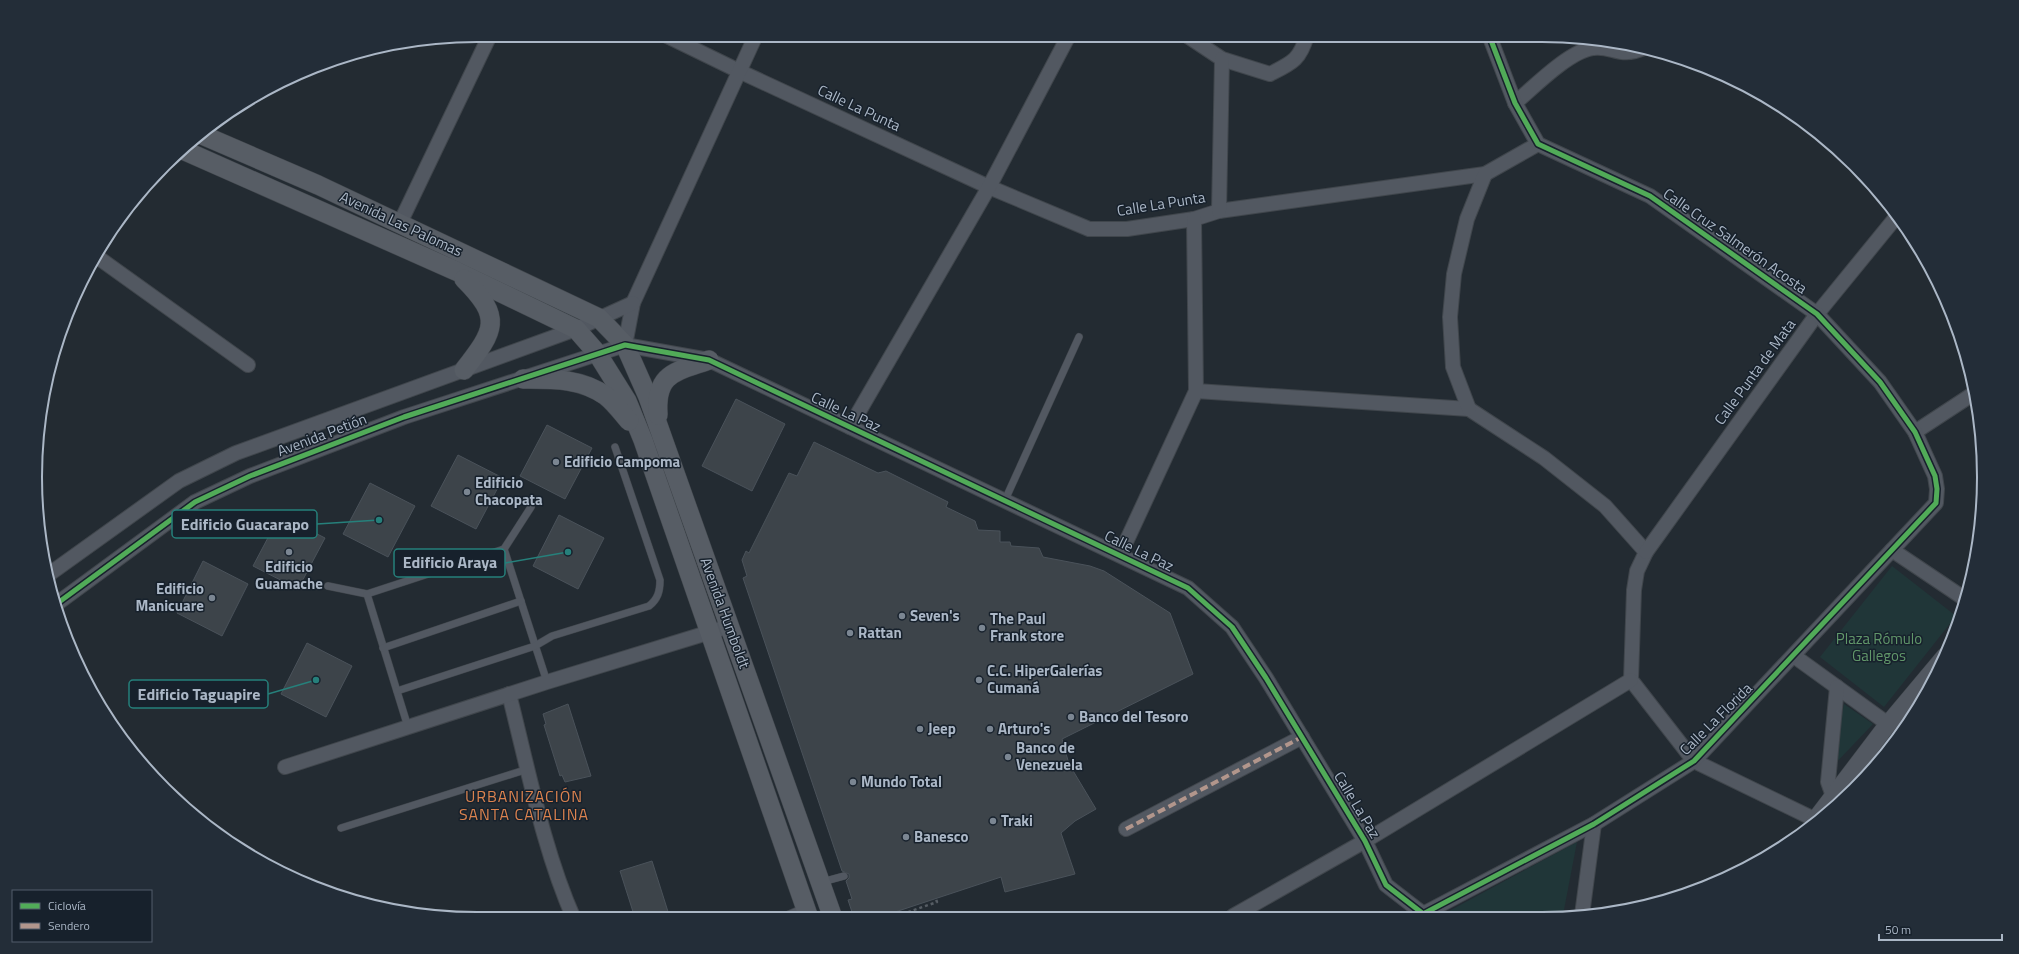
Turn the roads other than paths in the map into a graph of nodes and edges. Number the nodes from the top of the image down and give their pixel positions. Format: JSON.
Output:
{"nodes":[{"id":1,"x":487,"y":42,"type":"edge"},
{"id":2,"x":679,"y":42,"type":"edge"},
{"id":3,"x":753,"y":42,"type":"edge"},
{"id":4,"x":1065,"y":42,"type":"edge"},
{"id":5,"x":1197,"y":42,"type":"edge"},
{"id":6,"x":1305,"y":42,"type":"edge"},
{"id":7,"x":1492,"y":42,"type":"edge"},
{"id":8,"x":1635,"y":52,"type":"edge"},
{"id":9,"x":1222,"y":58,"type":"junction"},
{"id":10,"x":741,"y":72,"type":"junction"},
{"id":11,"x":1515,"y":103,"type":"junction"},
{"id":12,"x":206,"y":137,"type":"edge"},
{"id":13,"x":1538,"y":144,"type":"junction"},
{"id":14,"x":188,"y":152,"type":"edge"},
{"id":15,"x":1485,"y":174,"type":"junction"},
{"id":16,"x":989,"y":187,"type":"junction"},
{"id":17,"x":1219,"y":211,"type":"junction"},
{"id":18,"x":1194,"y":218,"type":"junction"},
{"id":19,"x":1893,"y":221,"type":"edge"},
{"id":20,"x":400,"y":223,"type":"junction"},
{"id":21,"x":100,"y":259,"type":"edge"},
{"id":22,"x":456,"y":271,"type":"junction"},
{"id":23,"x":634,"y":303,"type":"junction"},
{"id":24,"x":1817,"y":314,"type":"junction"},
{"id":25,"x":600,"y":318,"type":"junction"},
{"id":26,"x":576,"y":329,"type":"junction"},
{"id":27,"x":1079,"y":336,"type":"dead end"},
{"id":28,"x":625,"y":345,"type":"junction"},
{"id":29,"x":597,"y":353,"type":"junction"},
{"id":30,"x":709,"y":360,"type":"junction"},
{"id":31,"x":248,"y":365,"type":"dead end"},
{"id":32,"x":464,"y":370,"type":"junction"},
{"id":33,"x":523,"y":379,"type":"junction"},
{"id":34,"x":1196,"y":390,"type":"junction"},
{"id":35,"x":1970,"y":396,"type":"edge"},
{"id":36,"x":1469,"y":408,"type":"junction"},
{"id":37,"x":850,"y":427,"type":"junction"},
{"id":38,"x":659,"y":428,"type":"junction"},
{"id":39,"x":639,"y":432,"type":"junction"},
{"id":40,"x":1916,"y":432,"type":"junction"},
{"id":41,"x":615,"y":447,"type":"dead end"},
{"id":42,"x":1005,"y":500,"type":"junction"},
{"id":43,"x":1936,"y":503,"type":"joint"},
{"id":44,"x":531,"y":507,"type":"dead end"},
{"id":45,"x":504,"y":549,"type":"junction"},
{"id":46,"x":1892,"y":550,"type":"junction"},
{"id":47,"x":1646,"y":552,"type":"junction"},
{"id":48,"x":1120,"y":555,"type":"junction"},
{"id":49,"x":52,"y":572,"type":"edge"},
{"id":50,"x":328,"y":586,"type":"dead end"},
{"id":51,"x":367,"y":594,"type":"junction"},
{"id":52,"x":1960,"y":596,"type":"edge"},
{"id":53,"x":60,"y":601,"type":"edge"},
{"id":54,"x":521,"y":601,"type":"junction"},
{"id":55,"x":730,"y":626,"type":"junction"},
{"id":56,"x":709,"y":632,"type":"junction"},
{"id":57,"x":535,"y":646,"type":"junction"},
{"id":58,"x":383,"y":648,"type":"junction"},
{"id":59,"x":1794,"y":656,"type":"junction"},
{"id":60,"x":1929,"y":676,"type":"edge"},
{"id":61,"x":1631,"y":680,"type":"junction"},
{"id":62,"x":547,"y":682,"type":"junction"},
{"id":63,"x":1838,"y":687,"type":"junction"},
{"id":64,"x":397,"y":691,"type":"junction"},
{"id":65,"x":509,"y":694,"type":"junction"},
{"id":66,"x":1888,"y":724,"type":"junction"},
{"id":67,"x":408,"y":727,"type":"junction"},
{"id":68,"x":1302,"y":738,"type":"junction"},
{"id":69,"x":1694,"y":761,"type":"junction"},
{"id":70,"x":285,"y":767,"type":"dead end"},
{"id":71,"x":528,"y":769,"type":"junction"},
{"id":72,"x":1833,"y":796,"type":"junction"},
{"id":73,"x":1825,"y":807,"type":"edge"},
{"id":74,"x":1810,"y":820,"type":"edge"},
{"id":75,"x":1594,"y":824,"type":"junction"},
{"id":76,"x":341,"y":828,"type":"dead end"},
{"id":77,"x":1126,"y":829,"type":"dead end"},
{"id":78,"x":1365,"y":840,"type":"junction"},
{"id":79,"x":844,"y":876,"type":"dead end"},
{"id":80,"x":820,"y":883,"type":"junction"},
{"id":81,"x":1583,"y":910,"type":"edge"},
{"id":82,"x":571,"y":912,"type":"edge"},
{"id":83,"x":801,"y":912,"type":"edge"},
{"id":84,"x":831,"y":912,"type":"edge"},
{"id":85,"x":1241,"y":912,"type":"edge"},
{"id":86,"x":1421,"y":912,"type":"edge"},
{"id":87,"x":1431,"y":912,"type":"edge"}],
"edges":[{"from":1,"to":20,"type":"street"},
{"from":2,"to":10,"type":"street","name":"Calle La Punta"},
{"from":3,"to":10,"type":"street"},
{"from":4,"to":16,"type":"street"},
{"from":5,"to":9,"type":"street"},
{"from":6,"to":9,"type":"street"},
{"from":7,"to":11,"type":"street"},
{"from":8,"to":11,"type":"street"},
{"from":9,"to":17,"type":"street"},
{"from":10,"to":16,"type":"street","name":"Calle La Punta"},
{"from":10,"to":23,"type":"street"},
{"from":11,"to":13,"type":"street"},
{"from":12,"to":20,"type":"main road","name":"Avenida Las Palomas"},
{"from":13,"to":15,"type":"street","name":"Calle La Punta"},
{"from":13,"to":24,"type":"street","name":"Calle Cruz Salmerón Acosta"},
{"from":14,"to":22,"type":"main road","name":"Avenida Las Palomas"},
{"from":15,"to":17,"type":"street","name":"Calle La Punta"},
{"from":15,"to":36,"type":"street"},
{"from":16,"to":18,"type":"street","name":"Calle La Punta"},
{"from":16,"to":37,"type":"street"},
{"from":17,"to":18,"type":"street","name":"Calle La Punta"},
{"from":18,"to":34,"type":"street"},
{"from":19,"to":24,"type":"street","name":"Calle Punta de Mata"},
{"from":20,"to":25,"type":"main road","name":"Avenida Las Palomas"},
{"from":21,"to":31,"type":"street"},
{"from":22,"to":26,"type":"main road","name":"Avenida Las Palomas"},
{"from":22,"to":32,"type":"main road"},
{"from":23,"to":25,"type":"street","name":"Avenida Petión"},
{"from":23,"to":28,"type":"street"},
{"from":24,"to":40,"type":"street","name":"Calle Cruz Salmerón Acosta"},
{"from":24,"to":47,"type":"street","name":"Calle Punta de Mata"},
{"from":25,"to":26,"type":"street","name":"Avenida Petión"},
{"from":25,"to":28,"type":"main road","name":"Avenida Humboldt"},
{"from":26,"to":29,"type":"main road","name":"Avenida Humboldt"},
{"from":26,"to":32,"type":"street","name":"Avenida Petión"},
{"from":27,"to":42,"type":"lane"},
{"from":28,"to":29,"type":"street","name":"Avenida Petión"},
{"from":28,"to":30,"type":"street","name":"Calle La Paz"},
{"from":28,"to":38,"type":"main road","name":"Avenida Humboldt"},
{"from":29,"to":33,"type":"street","name":"Avenida Petión"},
{"from":29,"to":39,"type":"main road","name":"Avenida Humboldt"},
{"from":30,"to":37,"type":"street","name":"Calle La Paz"},
{"from":30,"to":38,"type":"main road"},
{"from":32,"to":49,"type":"street","name":"Avenida Petión"},
{"from":33,"to":39,"type":"main road"},
{"from":33,"to":53,"type":"street","name":"Avenida Petión"},
{"from":34,"to":36,"type":"street"},
{"from":34,"to":48,"type":"street"},
{"from":35,"to":40,"type":"street"},
{"from":36,"to":47,"type":"street"},
{"from":37,"to":42,"type":"street","name":"Calle La Paz"},
{"from":38,"to":55,"type":"main road","name":"Avenida Humboldt"},
{"from":39,"to":56,"type":"main road","name":"Avenida Humboldt"},
{"from":40,"to":43,"type":"street","name":"Calle Cruz Salmerón Acosta"},
{"from":41,"to":57,"type":"lane"},
{"from":42,"to":48,"type":"street","name":"Calle La Paz"},
{"from":43,"to":46,"type":"street","name":"Calle La Florida"},
{"from":44,"to":45,"type":"lane"},
{"from":45,"to":51,"type":"lane"},
{"from":45,"to":54,"type":"lane"},
{"from":46,"to":52,"type":"street"},
{"from":46,"to":59,"type":"street","name":"Calle La Florida"},
{"from":47,"to":61,"type":"street","name":"Calle Punta de Mata"},
{"from":48,"to":68,"type":"street","name":"Calle La Paz"},
{"from":50,"to":51,"type":"lane"},
{"from":51,"to":58,"type":"lane"},
{"from":54,"to":57,"type":"lane"},
{"from":54,"to":58,"type":"lane"},
{"from":55,"to":56,"type":"street"},
{"from":55,"to":80,"type":"main road","name":"Avenida Humboldt"},
{"from":56,"to":62,"type":"street"},
{"from":56,"to":83,"type":"main road","name":"Avenida Humboldt"},
{"from":57,"to":62,"type":"lane"},
{"from":57,"to":64,"type":"lane"},
{"from":58,"to":64,"type":"lane"},
{"from":59,"to":63,"type":"street"},
{"from":59,"to":69,"type":"street","name":"Calle La Florida"},
{"from":60,"to":66,"type":"street"},
{"from":61,"to":69,"type":"street"},
{"from":61,"to":78,"type":"street"},
{"from":62,"to":65,"type":"street"},
{"from":63,"to":66,"type":"street"},
{"from":63,"to":72,"type":"street"},
{"from":64,"to":67,"type":"lane"},
{"from":65,"to":67,"type":"street"},
{"from":65,"to":71,"type":"street"},
{"from":66,"to":72,"type":"street"},
{"from":67,"to":70,"type":"street"},
{"from":68,"to":77,"type":"street"},
{"from":68,"to":78,"type":"street","name":"Calle La Paz"},
{"from":69,"to":74,"type":"street"},
{"from":69,"to":75,"type":"street","name":"Calle La Florida"},
{"from":71,"to":76,"type":"lane"},
{"from":71,"to":82,"type":"street"},
{"from":72,"to":73,"type":"street"},
{"from":75,"to":81,"type":"street"},
{"from":75,"to":87,"type":"street","name":"Calle La Florida"},
{"from":78,"to":85,"type":"street"},
{"from":78,"to":86,"type":"street","name":"Calle La Paz"},
{"from":79,"to":80,"type":"lane"},
{"from":80,"to":84,"type":"main road","name":"Avenida Humboldt"}]}
